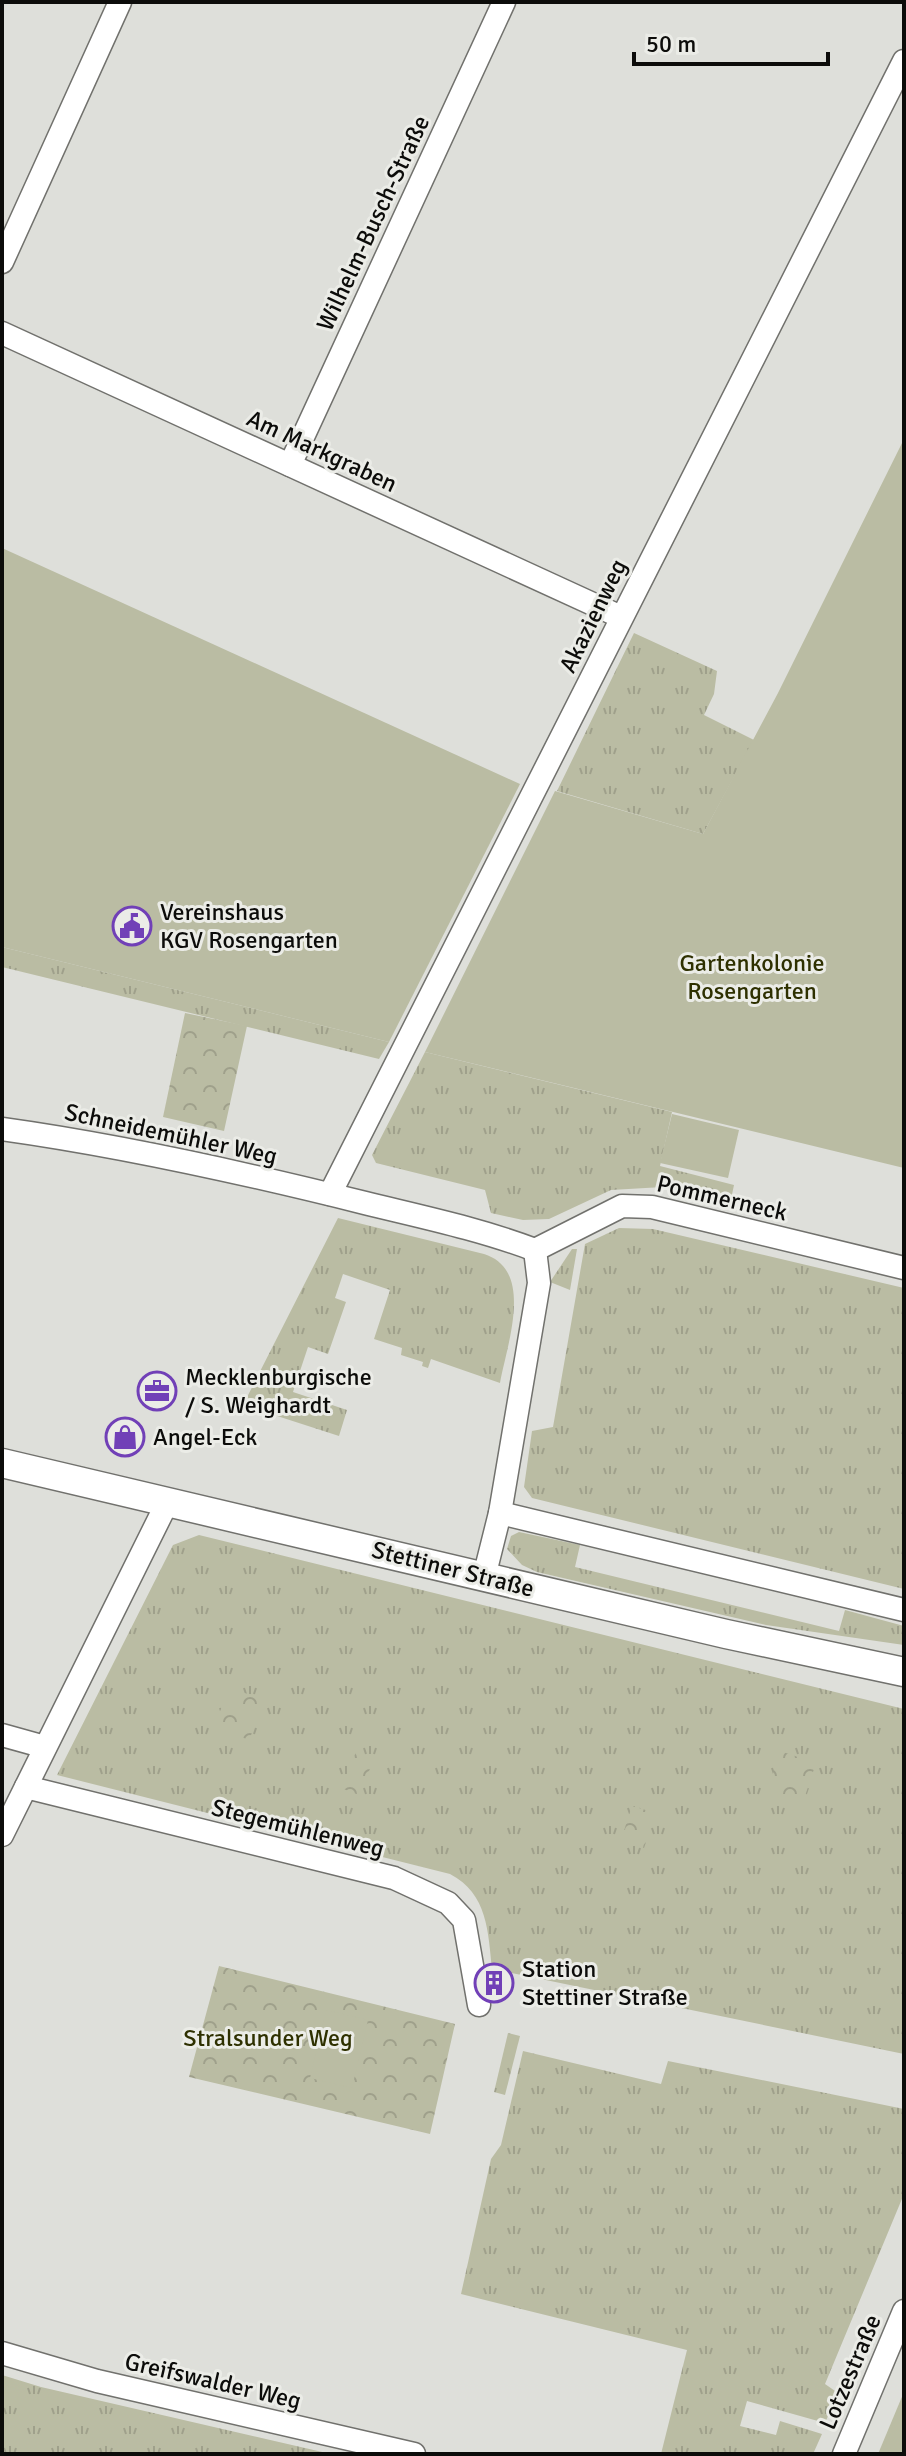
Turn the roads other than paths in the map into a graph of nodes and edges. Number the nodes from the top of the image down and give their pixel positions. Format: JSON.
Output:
{"nodes":[{"id":1,"x":120,"y":2,"type":"edge"},
{"id":2,"x":504,"y":2,"type":"edge"},
{"id":3,"x":904,"y":61,"type":"edge"},
{"id":4,"x":2,"y":262,"type":"edge"},
{"id":5,"x":2,"y":333,"type":"edge"},
{"id":6,"x":290,"y":465,"type":"junction"},
{"id":7,"x":621,"y":617,"type":"junction"},
{"id":8,"x":2,"y":1129,"type":"edge"},
{"id":9,"x":330,"y":1194,"type":"junction"},
{"id":10,"x":535,"y":1250,"type":"junction"},
{"id":11,"x":904,"y":1268,"type":"edge"},
{"id":12,"x":2,"y":1463,"type":"edge"},
{"id":13,"x":168,"y":1501,"type":"junction"},
{"id":14,"x":500,"y":1513,"type":"junction"},
{"id":15,"x":484,"y":1577,"type":"junction"},
{"id":16,"x":904,"y":1610,"type":"edge"},
{"id":17,"x":904,"y":1672,"type":"edge"},
{"id":18,"x":2,"y":1735,"type":"edge"},
{"id":19,"x":45,"y":1747,"type":"junction"},
{"id":20,"x":26,"y":1787,"type":"junction"},
{"id":21,"x":2,"y":1835,"type":"edge"},
{"id":22,"x":479,"y":2005,"type":"dead end"},
{"id":23,"x":904,"y":2311,"type":"edge"},
{"id":24,"x":2,"y":2353,"type":"edge"},
{"id":25,"x":414,"y":2454,"type":"edge"},
{"id":26,"x":844,"y":2454,"type":"edge"}],
"edges":[{"from":1,"to":4,"type":"street"},
{"from":2,"to":6,"type":"street","name":"Wilhelm-Busch-Straße"},
{"from":3,"to":7,"type":"street","name":"Akazienweg"},
{"from":5,"to":6,"type":"street","name":"Am Markgraben"},
{"from":6,"to":7,"type":"street","name":"Am Markgraben"},
{"from":7,"to":9,"type":"street","name":"Akazienweg"},
{"from":8,"to":9,"type":"street","name":"Schneidemühler Weg"},
{"from":9,"to":10,"type":"street"},
{"from":10,"to":11,"type":"street","name":"Pommerneck"},
{"from":10,"to":14,"type":"street"},
{"from":12,"to":13,"type":"street","name":"Stettiner Straße"},
{"from":13,"to":15,"type":"street","name":"Stettiner Straße"},
{"from":13,"to":19,"type":"street"},
{"from":14,"to":15,"type":"street"},
{"from":14,"to":16,"type":"street"},
{"from":15,"to":17,"type":"street","name":"Stettiner Straße"},
{"from":18,"to":19,"type":"street"},
{"from":19,"to":20,"type":"street"},
{"from":20,"to":21,"type":"street"},
{"from":20,"to":22,"type":"street","name":"Stegemühlenweg"},
{"from":23,"to":26,"type":"street","name":"Lotzestraße"},
{"from":24,"to":25,"type":"street","name":"Greifswalder Weg"}]}
